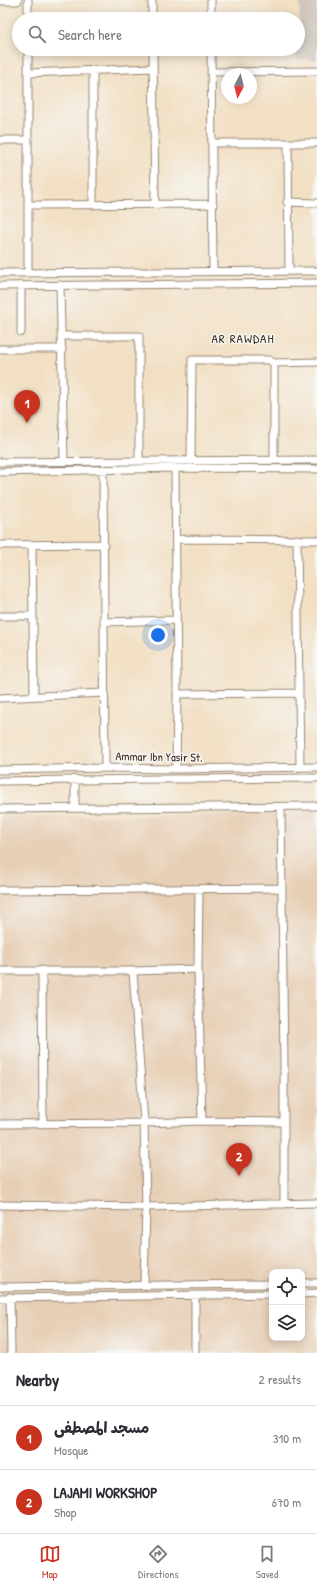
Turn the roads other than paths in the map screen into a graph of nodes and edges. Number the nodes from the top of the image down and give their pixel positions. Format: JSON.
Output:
{"nodes":[{"id":1,"x":0,"y":0,"type":"edge"},
{"id":2,"x":17,"y":0,"type":"edge"},
{"id":3,"x":28,"y":0,"type":"edge"},
{"id":4,"x":152,"y":0,"type":"edge"},
{"id":5,"x":211,"y":0,"type":"edge"},
{"id":6,"x":28,"y":12,"type":"edge"},
{"id":7,"x":152,"y":12,"type":"edge"},
{"id":8,"x":211,"y":12,"type":"edge"},
{"id":9,"x":28,"y":56,"type":"edge"},
{"id":10,"x":153,"y":56,"type":"edge"},
{"id":11,"x":212,"y":56,"type":"edge"},
{"id":12,"x":153,"y":68,"type":"junction"},
{"id":13,"x":93,"y":70,"type":"junction"},
{"id":14,"x":317,"y":71,"type":"edge"},
{"id":15,"x":212,"y":72,"type":"junction"},
{"id":16,"x":28,"y":73,"type":"junction"},
{"id":17,"x":0,"y":140,"type":"edge"},
{"id":18,"x":28,"y":140,"type":"junction"},
{"id":19,"x":212,"y":143,"type":"junction"},
{"id":20,"x":288,"y":143,"type":"junction"},
{"id":21,"x":317,"y":143,"type":"edge"},
{"id":22,"x":287,"y":202,"type":"junction"},
{"id":23,"x":317,"y":203,"type":"edge"},
{"id":24,"x":155,"y":204,"type":"junction"},
{"id":25,"x":213,"y":204,"type":"junction"},
{"id":26,"x":28,"y":205,"type":"junction"},
{"id":27,"x":93,"y":205,"type":"junction"},
{"id":28,"x":213,"y":271,"type":"junction"},
{"id":29,"x":289,"y":271,"type":"junction"},
{"id":30,"x":317,"y":271,"type":"edge"},
{"id":31,"x":0,"y":273,"type":"edge"},
{"id":32,"x":28,"y":273,"type":"junction"},
{"id":33,"x":317,"y":283,"type":"edge"},
{"id":34,"x":21,"y":285,"type":"junction"},
{"id":35,"x":60,"y":285,"type":"junction"},
{"id":36,"x":0,"y":286,"type":"edge"},
{"id":37,"x":21,"y":332,"type":"dead end"},
{"id":38,"x":61,"y":336,"type":"junction"},
{"id":39,"x":62,"y":349,"type":"junction"},
{"id":40,"x":0,"y":350,"type":"edge"},
{"id":41,"x":317,"y":362,"type":"edge"},
{"id":42,"x":274,"y":363,"type":"junction"},
{"id":43,"x":274,"y":460,"type":"junction"},
{"id":44,"x":317,"y":460,"type":"edge"},
{"id":45,"x":140,"y":461,"type":"junction"},
{"id":46,"x":191,"y":461,"type":"junction"},
{"id":47,"x":0,"y":462,"type":"edge"},
{"id":48,"x":64,"y":462,"type":"junction"},
{"id":49,"x":175,"y":468,"type":"junction"},
{"id":50,"x":103,"y":469,"type":"junction"},
{"id":51,"x":317,"y":469,"type":"edge"},
{"id":52,"x":0,"y":472,"type":"edge"},
{"id":53,"x":176,"y":539,"type":"junction"},
{"id":54,"x":297,"y":539,"type":"junction"},
{"id":55,"x":317,"y":540,"type":"edge"},
{"id":56,"x":104,"y":544,"type":"junction"},
{"id":57,"x":0,"y":545,"type":"edge"},
{"id":58,"x":32,"y":545,"type":"junction"},
{"id":59,"x":0,"y":616,"type":"edge"},
{"id":60,"x":32,"y":616,"type":"junction"},
{"id":61,"x":176,"y":620,"type":"junction"},
{"id":62,"x":104,"y":622,"type":"junction"},
{"id":63,"x":104,"y":693,"type":"junction"},
{"id":64,"x":298,"y":693,"type":"junction"},
{"id":65,"x":177,"y":694,"type":"junction"},
{"id":66,"x":34,"y":696,"type":"junction"},
{"id":67,"x":0,"y":698,"type":"edge"},
{"id":68,"x":300,"y":767,"type":"junction"},
{"id":69,"x":317,"y":767,"type":"edge"},
{"id":70,"x":105,"y":768,"type":"junction"},
{"id":71,"x":176,"y":769,"type":"junction"},
{"id":72,"x":0,"y":770,"type":"edge"},
{"id":73,"x":317,"y":778,"type":"edge"},
{"id":74,"x":75,"y":779,"type":"junction"},
{"id":75,"x":0,"y":781,"type":"edge"},
{"id":76,"x":317,"y":806,"type":"edge"},
{"id":77,"x":280,"y":807,"type":"junction"},
{"id":78,"x":75,"y":808,"type":"junction"},
{"id":79,"x":0,"y":809,"type":"edge"},
{"id":80,"x":282,"y":888,"type":"junction"},
{"id":81,"x":199,"y":889,"type":"junction"},
{"id":82,"x":0,"y":890,"type":"edge"},
{"id":83,"x":198,"y":969,"type":"junction"},
{"id":84,"x":42,"y":970,"type":"junction"},
{"id":85,"x":0,"y":971,"type":"edge"},
{"id":86,"x":133,"y":971,"type":"junction"},
{"id":87,"x":202,"y":1121,"type":"junction"},
{"id":88,"x":284,"y":1122,"type":"junction"},
{"id":89,"x":43,"y":1123,"type":"junction"},
{"id":90,"x":144,"y":1123,"type":"junction"},
{"id":91,"x":0,"y":1124,"type":"edge"},
{"id":92,"x":317,"y":1203,"type":"edge"},
{"id":93,"x":284,"y":1204,"type":"junction"},
{"id":94,"x":0,"y":1205,"type":"edge"},
{"id":95,"x":146,"y":1207,"type":"junction"},
{"id":96,"x":305,"y":1283,"type":"edge"},
{"id":97,"x":317,"y":1283,"type":"edge"},
{"id":98,"x":269,"y":1284,"type":"edge"},
{"id":99,"x":144,"y":1285,"type":"junction"},
{"id":100,"x":0,"y":1287,"type":"edge"},
{"id":101,"x":269,"y":1294,"type":"edge"},
{"id":102,"x":305,"y":1294,"type":"edge"},
{"id":103,"x":317,"y":1294,"type":"edge"},
{"id":104,"x":195,"y":1295,"type":"junction"},
{"id":105,"x":10,"y":1297,"type":"junction"},
{"id":106,"x":0,"y":1298,"type":"edge"},
{"id":107,"x":11,"y":1353,"type":"edge"},
{"id":108,"x":195,"y":1353,"type":"edge"}],
"edges":[{"from":1,"to":2,"type":"main road"},
{"from":3,"to":6,"type":"street"},
{"from":4,"to":7,"type":"street"},
{"from":5,"to":8,"type":"street"},
{"from":9,"to":16,"type":"street"},
{"from":10,"to":12,"type":"street"},
{"from":11,"to":15,"type":"street"},
{"from":12,"to":13,"type":"street"},
{"from":12,"to":24,"type":"street"},
{"from":13,"to":16,"type":"street"},
{"from":13,"to":27,"type":"street"},
{"from":14,"to":15,"type":"street"},
{"from":15,"to":19,"type":"street"},
{"from":16,"to":18,"type":"street"},
{"from":17,"to":18,"type":"street"},
{"from":18,"to":26,"type":"street"},
{"from":19,"to":20,"type":"street"},
{"from":19,"to":25,"type":"street"},
{"from":20,"to":21,"type":"street"},
{"from":20,"to":22,"type":"street"},
{"from":22,"to":23,"type":"street"},
{"from":22,"to":29,"type":"street"},
{"from":24,"to":25,"type":"street"},
{"from":24,"to":27,"type":"street"},
{"from":25,"to":28,"type":"street"},
{"from":26,"to":27,"type":"street"},
{"from":26,"to":32,"type":"street"},
{"from":28,"to":29,"type":"street"},
{"from":28,"to":32,"type":"street"},
{"from":29,"to":30,"type":"street"},
{"from":31,"to":32,"type":"street"},
{"from":33,"to":35,"type":"street"},
{"from":34,"to":35,"type":"street"},
{"from":34,"to":36,"type":"street"},
{"from":34,"to":37,"type":"street"},
{"from":35,"to":38,"type":"street"},
{"from":38,"to":39,"type":"street"},
{"from":38,"to":45,"type":"street"},
{"from":39,"to":40,"type":"street"},
{"from":39,"to":48,"type":"street"},
{"from":41,"to":42,"type":"street"},
{"from":42,"to":43,"type":"street"},
{"from":42,"to":46,"type":"street"},
{"from":43,"to":44,"type":"street"},
{"from":43,"to":46,"type":"street"},
{"from":45,"to":46,"type":"street"},
{"from":45,"to":48,"type":"street"},
{"from":47,"to":48,"type":"street"},
{"from":49,"to":50,"type":"street"},
{"from":49,"to":51,"type":"street"},
{"from":49,"to":53,"type":"street"},
{"from":50,"to":52,"type":"street"},
{"from":50,"to":56,"type":"street"},
{"from":53,"to":54,"type":"street"},
{"from":53,"to":61,"type":"street"},
{"from":54,"to":55,"type":"street"},
{"from":54,"to":64,"type":"street"},
{"from":56,"to":58,"type":"street"},
{"from":56,"to":62,"type":"street"},
{"from":57,"to":58,"type":"street"},
{"from":58,"to":60,"type":"street"},
{"from":59,"to":60,"type":"street"},
{"from":60,"to":66,"type":"street"},
{"from":61,"to":62,"type":"street"},
{"from":61,"to":65,"type":"street"},
{"from":62,"to":63,"type":"street"},
{"from":63,"to":66,"type":"street"},
{"from":63,"to":70,"type":"street"},
{"from":64,"to":65,"type":"street"},
{"from":64,"to":68,"type":"street"},
{"from":65,"to":71,"type":"street"},
{"from":66,"to":67,"type":"street"},
{"from":68,"to":69,"type":"street","name":"Ammar Ibn Yasir St."},
{"from":68,"to":71,"type":"street","name":"Ammar Ibn Yasir St."},
{"from":70,"to":71,"type":"street","name":"Ammar Ibn Yasir St."},
{"from":70,"to":72,"type":"street","name":"Ammar Ibn Yasir St."},
{"from":73,"to":74,"type":"street","name":"Ammar Ibn Yasir St."},
{"from":74,"to":75,"type":"street","name":"Ammar Ibn Yasir St."},
{"from":74,"to":78,"type":"street"},
{"from":76,"to":77,"type":"street"},
{"from":77,"to":78,"type":"street"},
{"from":77,"to":80,"type":"street"},
{"from":78,"to":79,"type":"street"},
{"from":80,"to":81,"type":"street"},
{"from":80,"to":88,"type":"street"},
{"from":81,"to":82,"type":"street"},
{"from":81,"to":83,"type":"street"},
{"from":83,"to":86,"type":"street"},
{"from":83,"to":87,"type":"street"},
{"from":84,"to":85,"type":"street"},
{"from":84,"to":86,"type":"street"},
{"from":84,"to":89,"type":"street"},
{"from":86,"to":90,"type":"street"},
{"from":87,"to":88,"type":"street"},
{"from":87,"to":90,"type":"street"},
{"from":88,"to":93,"type":"street"},
{"from":89,"to":90,"type":"street"},
{"from":89,"to":91,"type":"street"},
{"from":90,"to":95,"type":"street"},
{"from":92,"to":93,"type":"street"},
{"from":93,"to":95,"type":"street"},
{"from":94,"to":95,"type":"street"},
{"from":95,"to":99,"type":"street"},
{"from":96,"to":97,"type":"street"},
{"from":98,"to":99,"type":"street"},
{"from":99,"to":100,"type":"street"},
{"from":101,"to":104,"type":"street"},
{"from":102,"to":103,"type":"street"},
{"from":104,"to":105,"type":"street"},
{"from":104,"to":108,"type":"street"},
{"from":105,"to":106,"type":"street"},
{"from":105,"to":107,"type":"street"}]}
